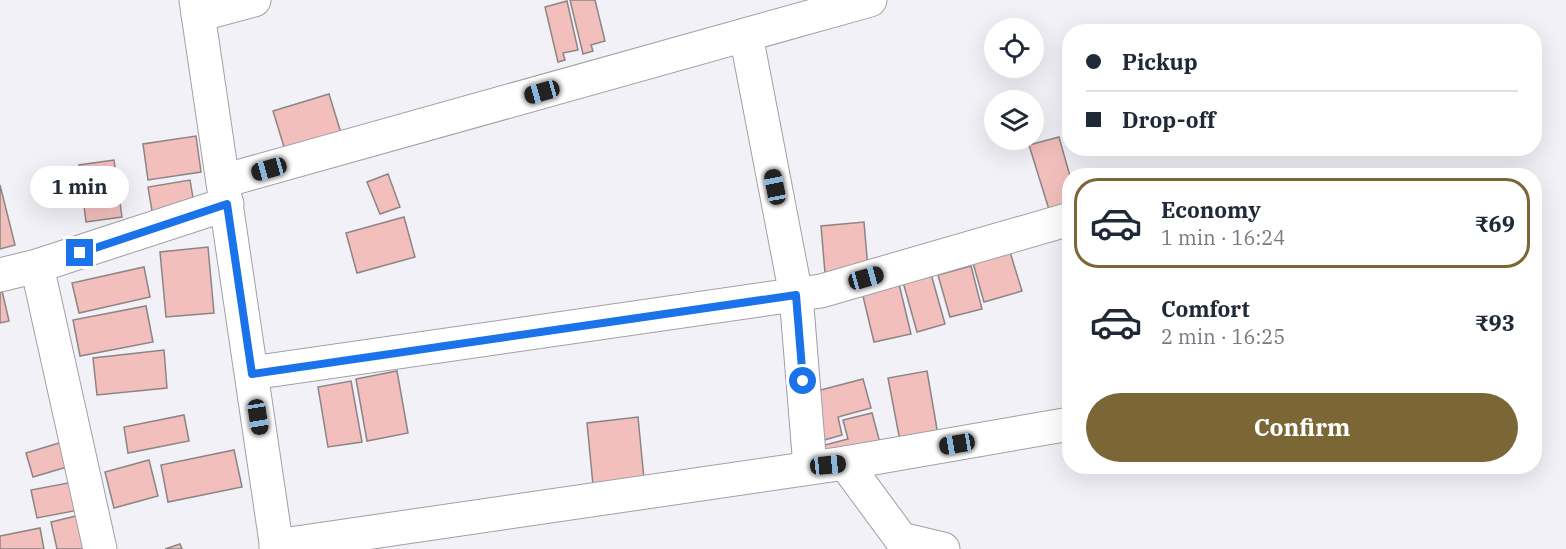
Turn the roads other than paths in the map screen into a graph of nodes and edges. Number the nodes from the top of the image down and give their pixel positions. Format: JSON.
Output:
{"nodes":[{"id":1,"x":254,"y":0,"type":"edge"},
{"id":2,"x":870,"y":0,"type":"edge"},
{"id":3,"x":197,"y":8,"type":"edge"},
{"id":4,"x":746,"y":35,"type":"junction"},
{"id":5,"x":225,"y":193,"type":"junction"},
{"id":6,"x":1062,"y":221,"type":"edge"},
{"id":7,"x":37,"y":266,"type":"junction"},
{"id":8,"x":0,"y":274,"type":"edge"},
{"id":9,"x":796,"y":295,"type":"junction"},
{"id":10,"x":252,"y":374,"type":"junction"},
{"id":11,"x":1062,"y":425,"type":"edge"},
{"id":12,"x":845,"y":463,"type":"junction"},
{"id":13,"x":810,"y":467,"type":"junction"},
{"id":14,"x":898,"y":544,"type":"edge"},
{"id":15,"x":276,"y":548,"type":"edge"},
{"id":16,"x":100,"y":549,"type":"edge"},
{"id":17,"x":942,"y":549,"type":"edge"}],
"edges":[{"from":1,"to":3,"type":"street"},
{"from":2,"to":4,"type":"street"},
{"from":3,"to":5,"type":"street"},
{"from":4,"to":5,"type":"street"},
{"from":4,"to":9,"type":"street"},
{"from":5,"to":7,"type":"street"},
{"from":5,"to":10,"type":"street"},
{"from":6,"to":9,"type":"street"},
{"from":7,"to":8,"type":"street"},
{"from":7,"to":16,"type":"street"},
{"from":9,"to":10,"type":"street"},
{"from":9,"to":13,"type":"street"},
{"from":10,"to":15,"type":"street"},
{"from":11,"to":12,"type":"street"},
{"from":12,"to":13,"type":"street"},
{"from":12,"to":14,"type":"street"},
{"from":13,"to":15,"type":"street"},
{"from":14,"to":17,"type":"street"}]}
